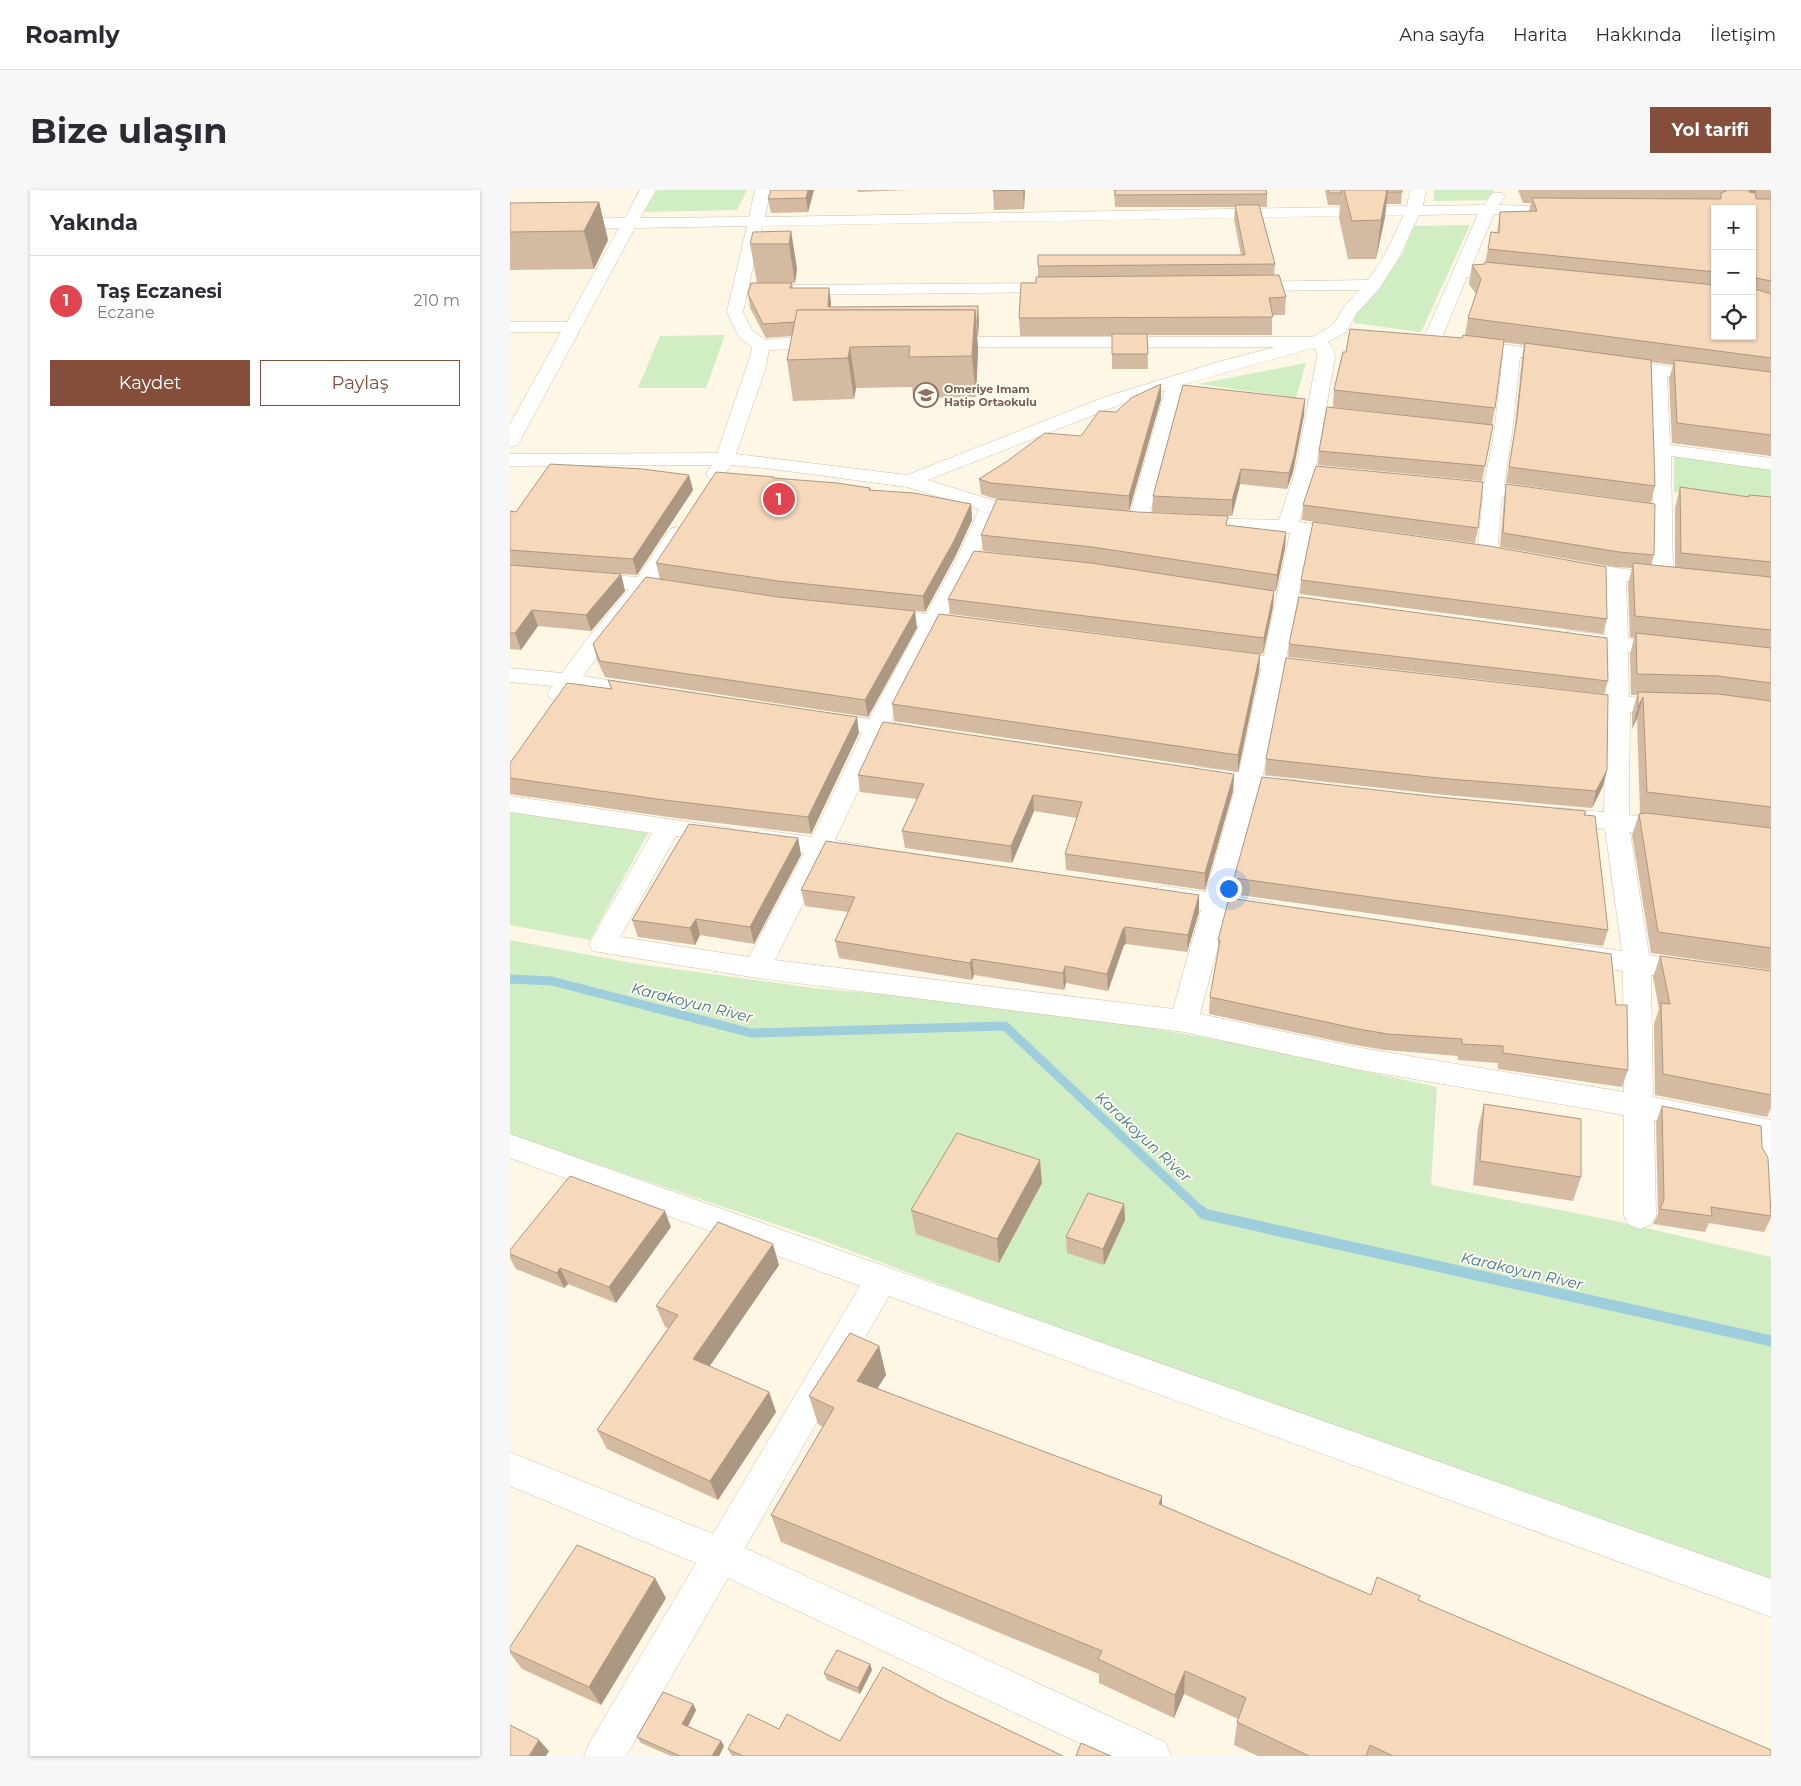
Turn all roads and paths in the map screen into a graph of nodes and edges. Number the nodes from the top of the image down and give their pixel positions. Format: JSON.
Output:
{"nodes":[{"id":1,"x":648,"y":190,"type":"edge"},
{"id":2,"x":763,"y":190,"type":"edge"},
{"id":3,"x":1418,"y":190,"type":"edge"},
{"id":4,"x":1500,"y":190,"type":"edge"},
{"id":5,"x":1490,"y":209,"type":"junction"},
{"id":6,"x":1414,"y":210,"type":"junction"},
{"id":7,"x":1578,"y":210,"type":"edge"},
{"id":8,"x":756,"y":222,"type":"junction"},
{"id":9,"x":631,"y":223,"type":"junction"},
{"id":10,"x":510,"y":224,"type":"edge"},
{"id":11,"x":1461,"y":272,"type":"junction"},
{"id":12,"x":1519,"y":278,"type":"edge"},
{"id":13,"x":1373,"y":285,"type":"junction"},
{"id":14,"x":1228,"y":286,"type":"edge"},
{"id":15,"x":1072,"y":288,"type":"edge"},
{"id":16,"x":740,"y":290,"type":"junction"},
{"id":17,"x":760,"y":290,"type":"edge"},
{"id":18,"x":779,"y":290,"type":"edge"},
{"id":19,"x":510,"y":327,"type":"edge"},
{"id":20,"x":573,"y":327,"type":"junction"},
{"id":21,"x":1340,"y":328,"type":"junction"},
{"id":22,"x":1358,"y":331,"type":"edge"},
{"id":23,"x":1414,"y":338,"type":"edge"},
{"id":24,"x":1432,"y":340,"type":"junction"},
{"id":25,"x":926,"y":342,"type":"edge"},
{"id":26,"x":1315,"y":342,"type":"junction"},
{"id":27,"x":848,"y":343,"type":"edge"},
{"id":28,"x":761,"y":346,"type":"junction"},
{"id":29,"x":1512,"y":350,"type":"junction"},
{"id":30,"x":1580,"y":360,"type":"edge"},
{"id":31,"x":1600,"y":362,"type":"edge"},
{"id":32,"x":1658,"y":370,"type":"junction"},
{"id":33,"x":1771,"y":385,"type":"edge"},
{"id":34,"x":1176,"y":386,"type":"junction"},
{"id":35,"x":1194,"y":394,"type":"edge"},
{"id":36,"x":1311,"y":409,"type":"junction"},
{"id":37,"x":1336,"y":415,"type":"edge"},
{"id":38,"x":1484,"y":432,"type":"edge"},
{"id":39,"x":1503,"y":434,"type":"junction"},
{"id":40,"x":510,"y":441,"type":"edge"},
{"id":41,"x":1660,"y":450,"type":"junction"},
{"id":42,"x":725,"y":459,"type":"junction"},
{"id":43,"x":510,"y":460,"type":"edge"},
{"id":44,"x":1771,"y":464,"type":"edge"},
{"id":45,"x":1304,"y":472,"type":"junction"},
{"id":46,"x":1324,"y":474,"type":"edge"},
{"id":47,"x":908,"y":481,"type":"junction"},
{"id":48,"x":1423,"y":483,"type":"edge"},
{"id":49,"x":1492,"y":490,"type":"junction"},
{"id":50,"x":704,"y":492,"type":"edge"},
{"id":51,"x":1559,"y":499,"type":"edge"},
{"id":52,"x":1682,"y":501,"type":"edge"},
{"id":53,"x":1597,"y":504,"type":"edge"},
{"id":54,"x":1662,"y":505,"type":"junction"},
{"id":55,"x":990,"y":506,"type":"junction"},
{"id":56,"x":1049,"y":512,"type":"edge"},
{"id":57,"x":687,"y":517,"type":"edge"},
{"id":58,"x":1294,"y":528,"type":"junction"},
{"id":59,"x":1369,"y":537,"type":"edge"},
{"id":60,"x":1486,"y":553,"type":"edge"},
{"id":61,"x":1551,"y":564,"type":"edge"},
{"id":62,"x":510,"y":573,"type":"edge"},
{"id":63,"x":1615,"y":575,"type":"junction"},
{"id":64,"x":644,"y":584,"type":"junction"},
{"id":65,"x":693,"y":592,"type":"edge"},
{"id":66,"x":857,"y":613,"type":"edge"},
{"id":67,"x":934,"y":622,"type":"junction"},
{"id":68,"x":992,"y":629,"type":"edge"},
{"id":69,"x":1548,"y":635,"type":"edge"},
{"id":70,"x":1616,"y":644,"type":"junction"},
{"id":71,"x":1694,"y":652,"type":"edge"},
{"id":72,"x":1205,"y":655,"type":"edge"},
{"id":73,"x":1273,"y":664,"type":"junction"},
{"id":74,"x":1342,"y":673,"type":"edge"},
{"id":75,"x":510,"y":675,"type":"edge"},
{"id":76,"x":568,"y":681,"type":"junction"},
{"id":77,"x":664,"y":696,"type":"edge"},
{"id":78,"x":1549,"y":697,"type":"edge"},
{"id":79,"x":1618,"y":704,"type":"junction"},
{"id":80,"x":1692,"y":706,"type":"edge"},
{"id":81,"x":547,"y":712,"type":"edge"},
{"id":82,"x":799,"y":716,"type":"edge"},
{"id":83,"x":876,"y":728,"type":"junction"},
{"id":84,"x":935,"y":736,"type":"edge"},
{"id":85,"x":1171,"y":771,"type":"edge"},
{"id":86,"x":1250,"y":783,"type":"junction"},
{"id":87,"x":1318,"y":791,"type":"edge"},
{"id":88,"x":510,"y":804,"type":"edge"},
{"id":89,"x":1540,"y":814,"type":"edge"},
{"id":90,"x":1616,"y":821,"type":"junction"},
{"id":91,"x":668,"y":828,"type":"junction"},
{"id":92,"x":1695,"y":830,"type":"edge"},
{"id":93,"x":820,"y":846,"type":"junction"},
{"id":94,"x":879,"y":855,"type":"edge"},
{"id":95,"x":1136,"y":892,"type":"edge"},
{"id":96,"x":1215,"y":903,"type":"junction"},
{"id":97,"x":1284,"y":913,"type":"edge"},
{"id":98,"x":1549,"y":950,"type":"edge"},
{"id":99,"x":1637,"y":963,"type":"junction"},
{"id":100,"x":756,"y":968,"type":"junction"},
{"id":101,"x":1714,"y":974,"type":"edge"},
{"id":102,"x":1184,"y":1021,"type":"junction"},
{"id":103,"x":1640,"y":1106,"type":"junction"},
{"id":104,"x":510,"y":1146,"type":"edge"},
{"id":105,"x":1771,"y":1163,"type":"edge"},
{"id":106,"x":1640,"y":1216,"type":"dead end"},
{"id":107,"x":882,"y":1278,"type":"junction"},
{"id":108,"x":510,"y":1469,"type":"edge"},
{"id":109,"x":722,"y":1556,"type":"junction"},
{"id":110,"x":1771,"y":1598,"type":"edge"},
{"id":111,"x":604,"y":1756,"type":"edge"},
{"id":112,"x":1151,"y":1756,"type":"edge"}],
"edges":[{"from":1,"to":9,"type":"street"},
{"from":2,"to":8,"type":"street"},
{"from":3,"to":6,"type":"street"},
{"from":4,"to":5,"type":"street"},
{"from":5,"to":6,"type":"street"},
{"from":5,"to":7,"type":"street"},
{"from":5,"to":11,"type":"street"},
{"from":6,"to":8,"type":"street"},
{"from":6,"to":13,"type":"street"},
{"from":8,"to":9,"type":"street"},
{"from":8,"to":16,"type":"street"},
{"from":9,"to":10,"type":"street"},
{"from":9,"to":20,"type":"street"},
{"from":11,"to":12,"type":"street"},
{"from":11,"to":24,"type":"street"},
{"from":13,"to":14,"type":"street"},
{"from":13,"to":21,"type":"street"},
{"from":15,"to":18,"type":"street"},
{"from":16,"to":17,"type":"street"},
{"from":16,"to":28,"type":"street"},
{"from":19,"to":20,"type":"street"},
{"from":20,"to":40,"type":"street"},
{"from":21,"to":22,"type":"street"},
{"from":21,"to":26,"type":"street"},
{"from":23,"to":24,"type":"street"},
{"from":24,"to":29,"type":"street"},
{"from":25,"to":26,"type":"street"},
{"from":26,"to":34,"type":"street"},
{"from":26,"to":36,"type":"street"},
{"from":27,"to":28,"type":"street"},
{"from":28,"to":42,"type":"street"},
{"from":29,"to":30,"type":"street"},
{"from":29,"to":39,"type":"street"},
{"from":31,"to":32,"type":"street"},
{"from":32,"to":33,"type":"street"},
{"from":32,"to":41,"type":"street"},
{"from":34,"to":35,"type":"street"},
{"from":34,"to":47,"type":"street"},
{"from":34,"to":58,"type":"street"},
{"from":36,"to":37,"type":"street"},
{"from":36,"to":45,"type":"street"},
{"from":38,"to":39,"type":"street"},
{"from":39,"to":49,"type":"street"},
{"from":41,"to":44,"type":"street"},
{"from":41,"to":54,"type":"street"},
{"from":42,"to":43,"type":"street"},
{"from":42,"to":47,"type":"street"},
{"from":42,"to":50,"type":"street"},
{"from":45,"to":46,"type":"street"},
{"from":45,"to":58,"type":"street"},
{"from":47,"to":55,"type":"street"},
{"from":48,"to":49,"type":"street"},
{"from":49,"to":51,"type":"street"},
{"from":49,"to":60,"type":"street"},
{"from":52,"to":54,"type":"street"},
{"from":53,"to":54,"type":"street"},
{"from":54,"to":63,"type":"street"},
{"from":55,"to":56,"type":"street"},
{"from":55,"to":67,"type":"street"},
{"from":57,"to":64,"type":"street"},
{"from":58,"to":59,"type":"street"},
{"from":58,"to":73,"type":"street"},
{"from":61,"to":63,"type":"street"},
{"from":62,"to":64,"type":"street"},
{"from":63,"to":70,"type":"street"},
{"from":64,"to":65,"type":"street"},
{"from":64,"to":76,"type":"street"},
{"from":66,"to":67,"type":"street"},
{"from":67,"to":68,"type":"street"},
{"from":67,"to":83,"type":"street"},
{"from":69,"to":70,"type":"street"},
{"from":70,"to":71,"type":"street"},
{"from":70,"to":79,"type":"street"},
{"from":72,"to":73,"type":"street"},
{"from":73,"to":74,"type":"street"},
{"from":73,"to":86,"type":"street"},
{"from":75,"to":76,"type":"street"},
{"from":76,"to":77,"type":"street"},
{"from":76,"to":81,"type":"street"},
{"from":78,"to":79,"type":"street"},
{"from":79,"to":80,"type":"street"},
{"from":79,"to":90,"type":"street"},
{"from":82,"to":83,"type":"street"},
{"from":83,"to":84,"type":"street"},
{"from":83,"to":93,"type":"street"},
{"from":85,"to":86,"type":"street"},
{"from":86,"to":87,"type":"street"},
{"from":86,"to":96,"type":"street"},
{"from":88,"to":91,"type":"street"},
{"from":89,"to":90,"type":"street"},
{"from":90,"to":92,"type":"street"},
{"from":90,"to":99,"type":"street"},
{"from":91,"to":93,"type":"street"},
{"from":91,"to":100,"type":"street"},
{"from":93,"to":94,"type":"street"},
{"from":93,"to":100,"type":"street"},
{"from":95,"to":96,"type":"street"},
{"from":96,"to":97,"type":"street"},
{"from":96,"to":102,"type":"street"},
{"from":98,"to":99,"type":"street"},
{"from":99,"to":101,"type":"street"},
{"from":99,"to":103,"type":"street"},
{"from":100,"to":102,"type":"street"},
{"from":102,"to":103,"type":"street"},
{"from":103,"to":105,"type":"street"},
{"from":103,"to":106,"type":"street"},
{"from":104,"to":107,"type":"street"},
{"from":107,"to":109,"type":"street"},
{"from":107,"to":110,"type":"street"},
{"from":108,"to":109,"type":"street"},
{"from":109,"to":111,"type":"street"},
{"from":109,"to":112,"type":"street"}]}
